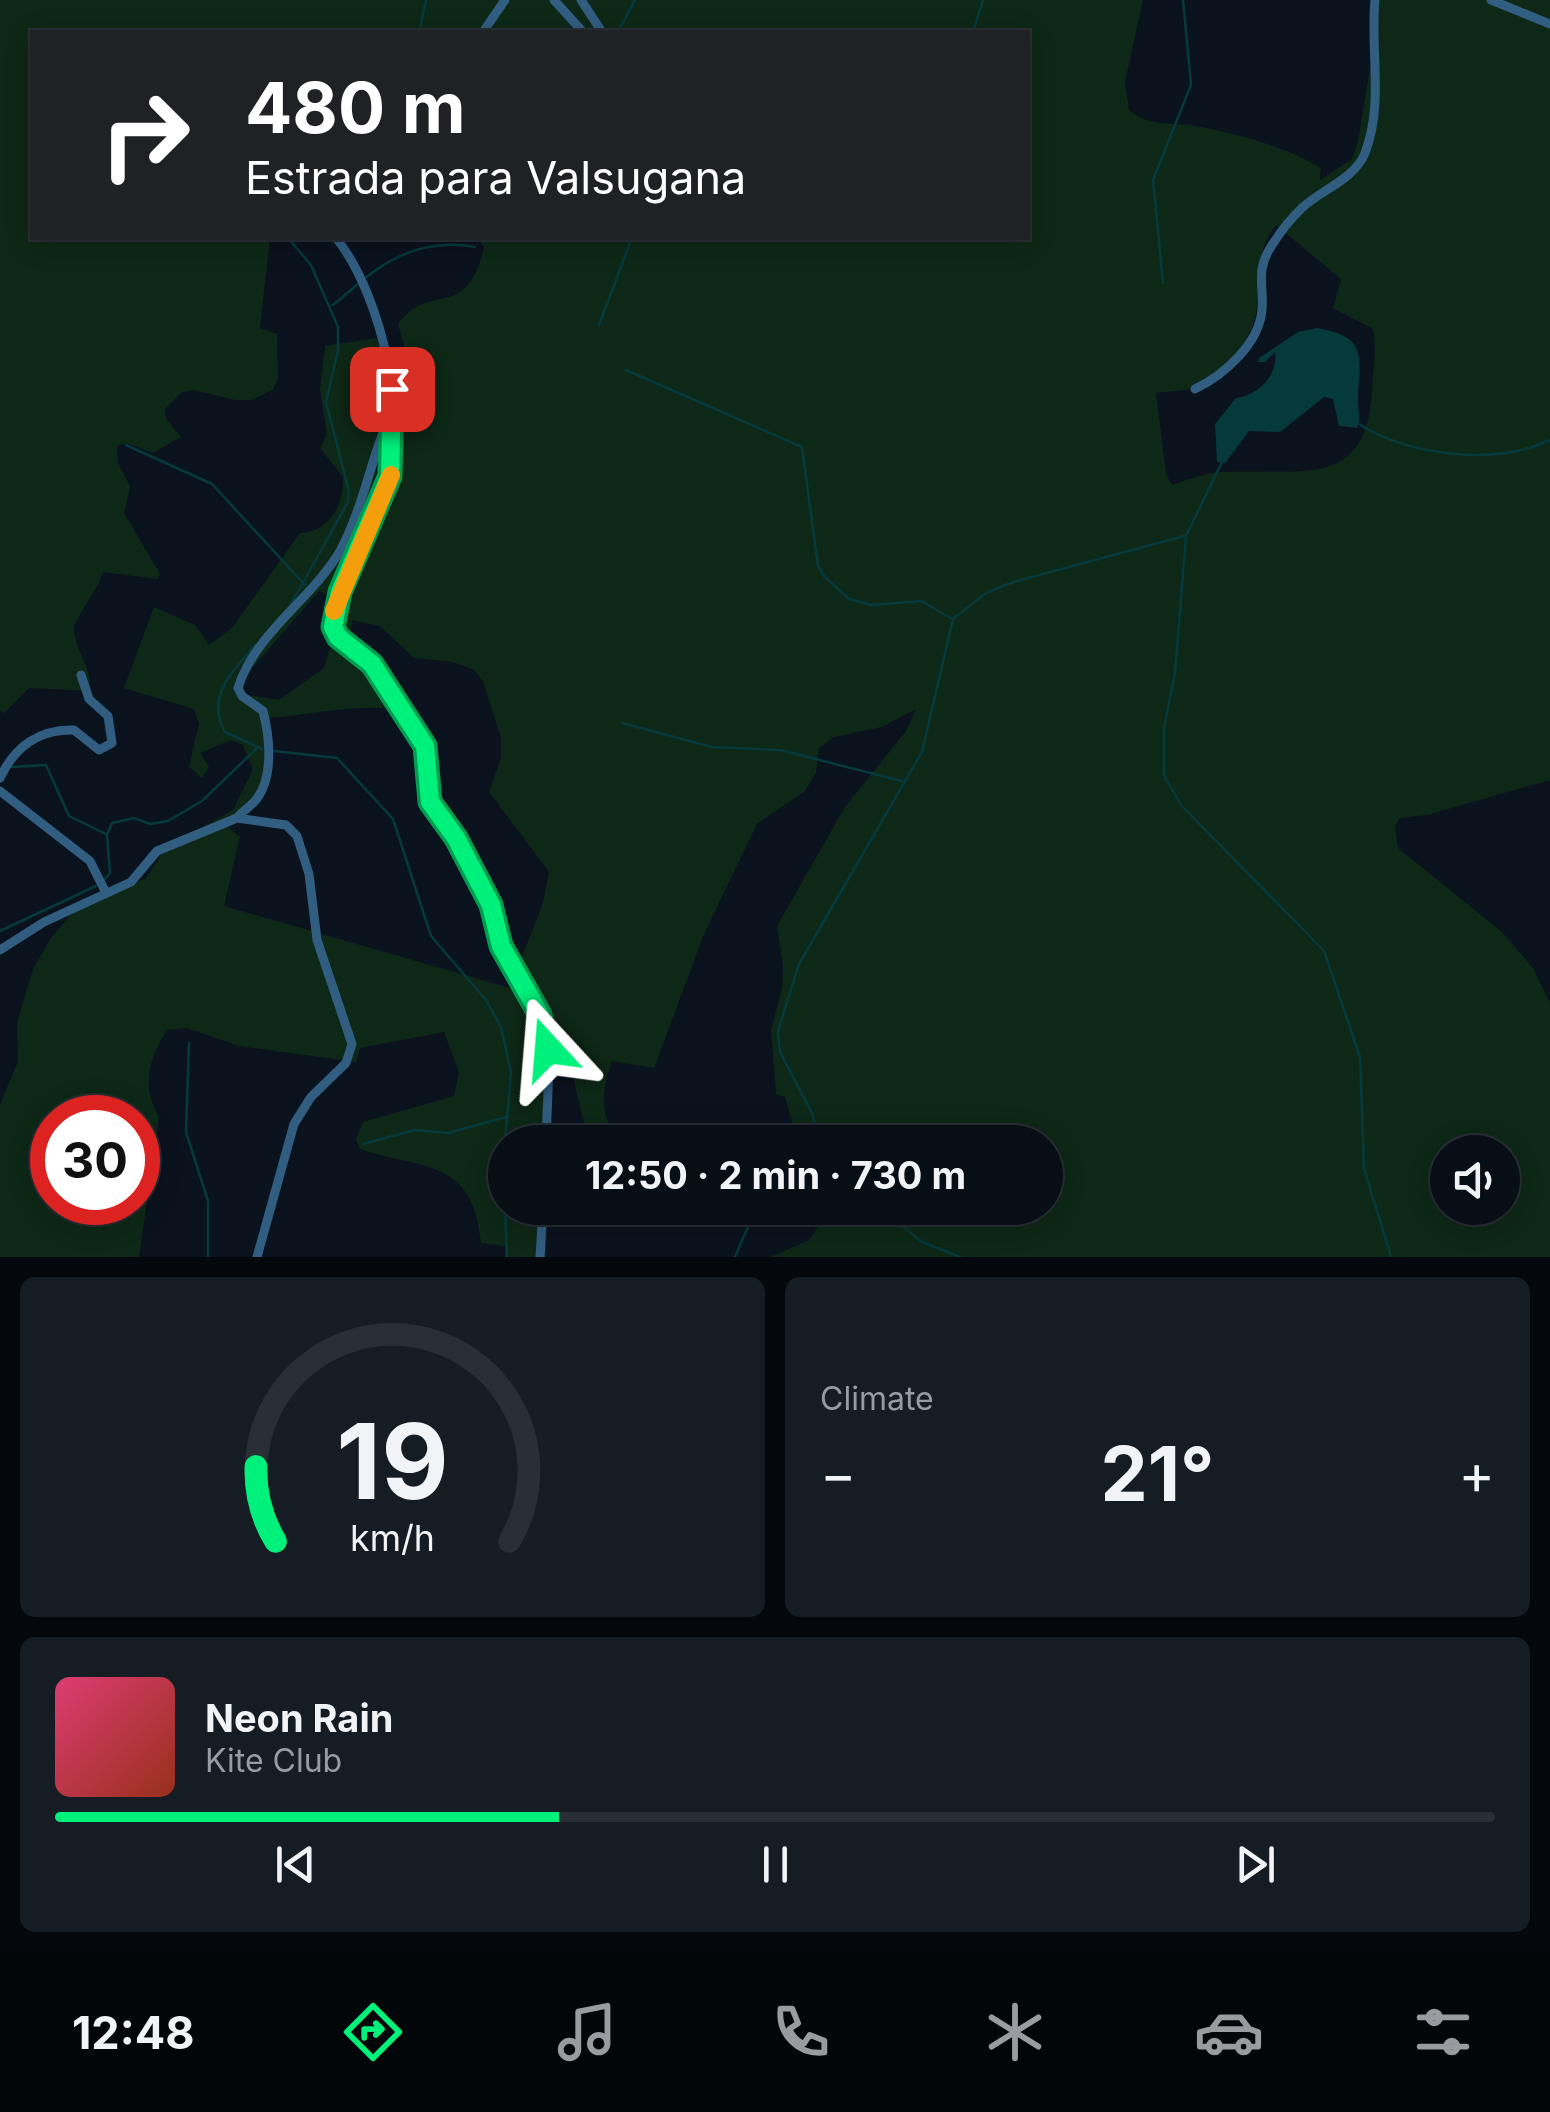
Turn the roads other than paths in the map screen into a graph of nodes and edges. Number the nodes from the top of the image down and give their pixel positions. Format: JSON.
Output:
{"nodes":[{"id":1,"x":505,"y":0,"type":"edge"},
{"id":2,"x":554,"y":0,"type":"edge"},
{"id":3,"x":581,"y":0,"type":"edge"},
{"id":4,"x":1375,"y":0,"type":"edge"},
{"id":5,"x":1491,"y":0,"type":"edge"},
{"id":6,"x":1550,"y":24,"type":"edge"},
{"id":7,"x":484,"y":30,"type":"edge"},
{"id":8,"x":581,"y":30,"type":"edge"},
{"id":9,"x":601,"y":30,"type":"edge"},
{"id":10,"x":337,"y":240,"type":"edge"},
{"id":11,"x":1195,"y":390,"type":"dead end"},
{"id":12,"x":394,"y":405,"type":"junction"},
{"id":13,"x":82,"y":675,"type":"dead end"},
{"id":14,"x":0,"y":778,"type":"edge"},
{"id":15,"x":0,"y":791,"type":"edge"},
{"id":16,"x":237,"y":818,"type":"junction"},
{"id":17,"x":106,"y":893,"type":"junction"},
{"id":18,"x":0,"y":950,"type":"edge"},
{"id":19,"x":546,"y":1125,"type":"edge"},
{"id":20,"x":543,"y":1225,"type":"edge"},
{"id":21,"x":256,"y":1257,"type":"edge"},
{"id":22,"x":540,"y":1257,"type":"edge"}],
"edges":[{"from":1,"to":7,"type":"street"},
{"from":2,"to":8,"type":"street"},
{"from":3,"to":9,"type":"street"},
{"from":4,"to":11,"type":"street"},
{"from":5,"to":6,"type":"street"},
{"from":10,"to":12,"type":"street"},
{"from":12,"to":16,"type":"street"},
{"from":12,"to":19,"type":"street"},
{"from":13,"to":14,"type":"street"},
{"from":15,"to":17,"type":"street"},
{"from":16,"to":17,"type":"street"},
{"from":16,"to":21,"type":"street"},
{"from":17,"to":18,"type":"street"},
{"from":20,"to":22,"type":"street"}]}
